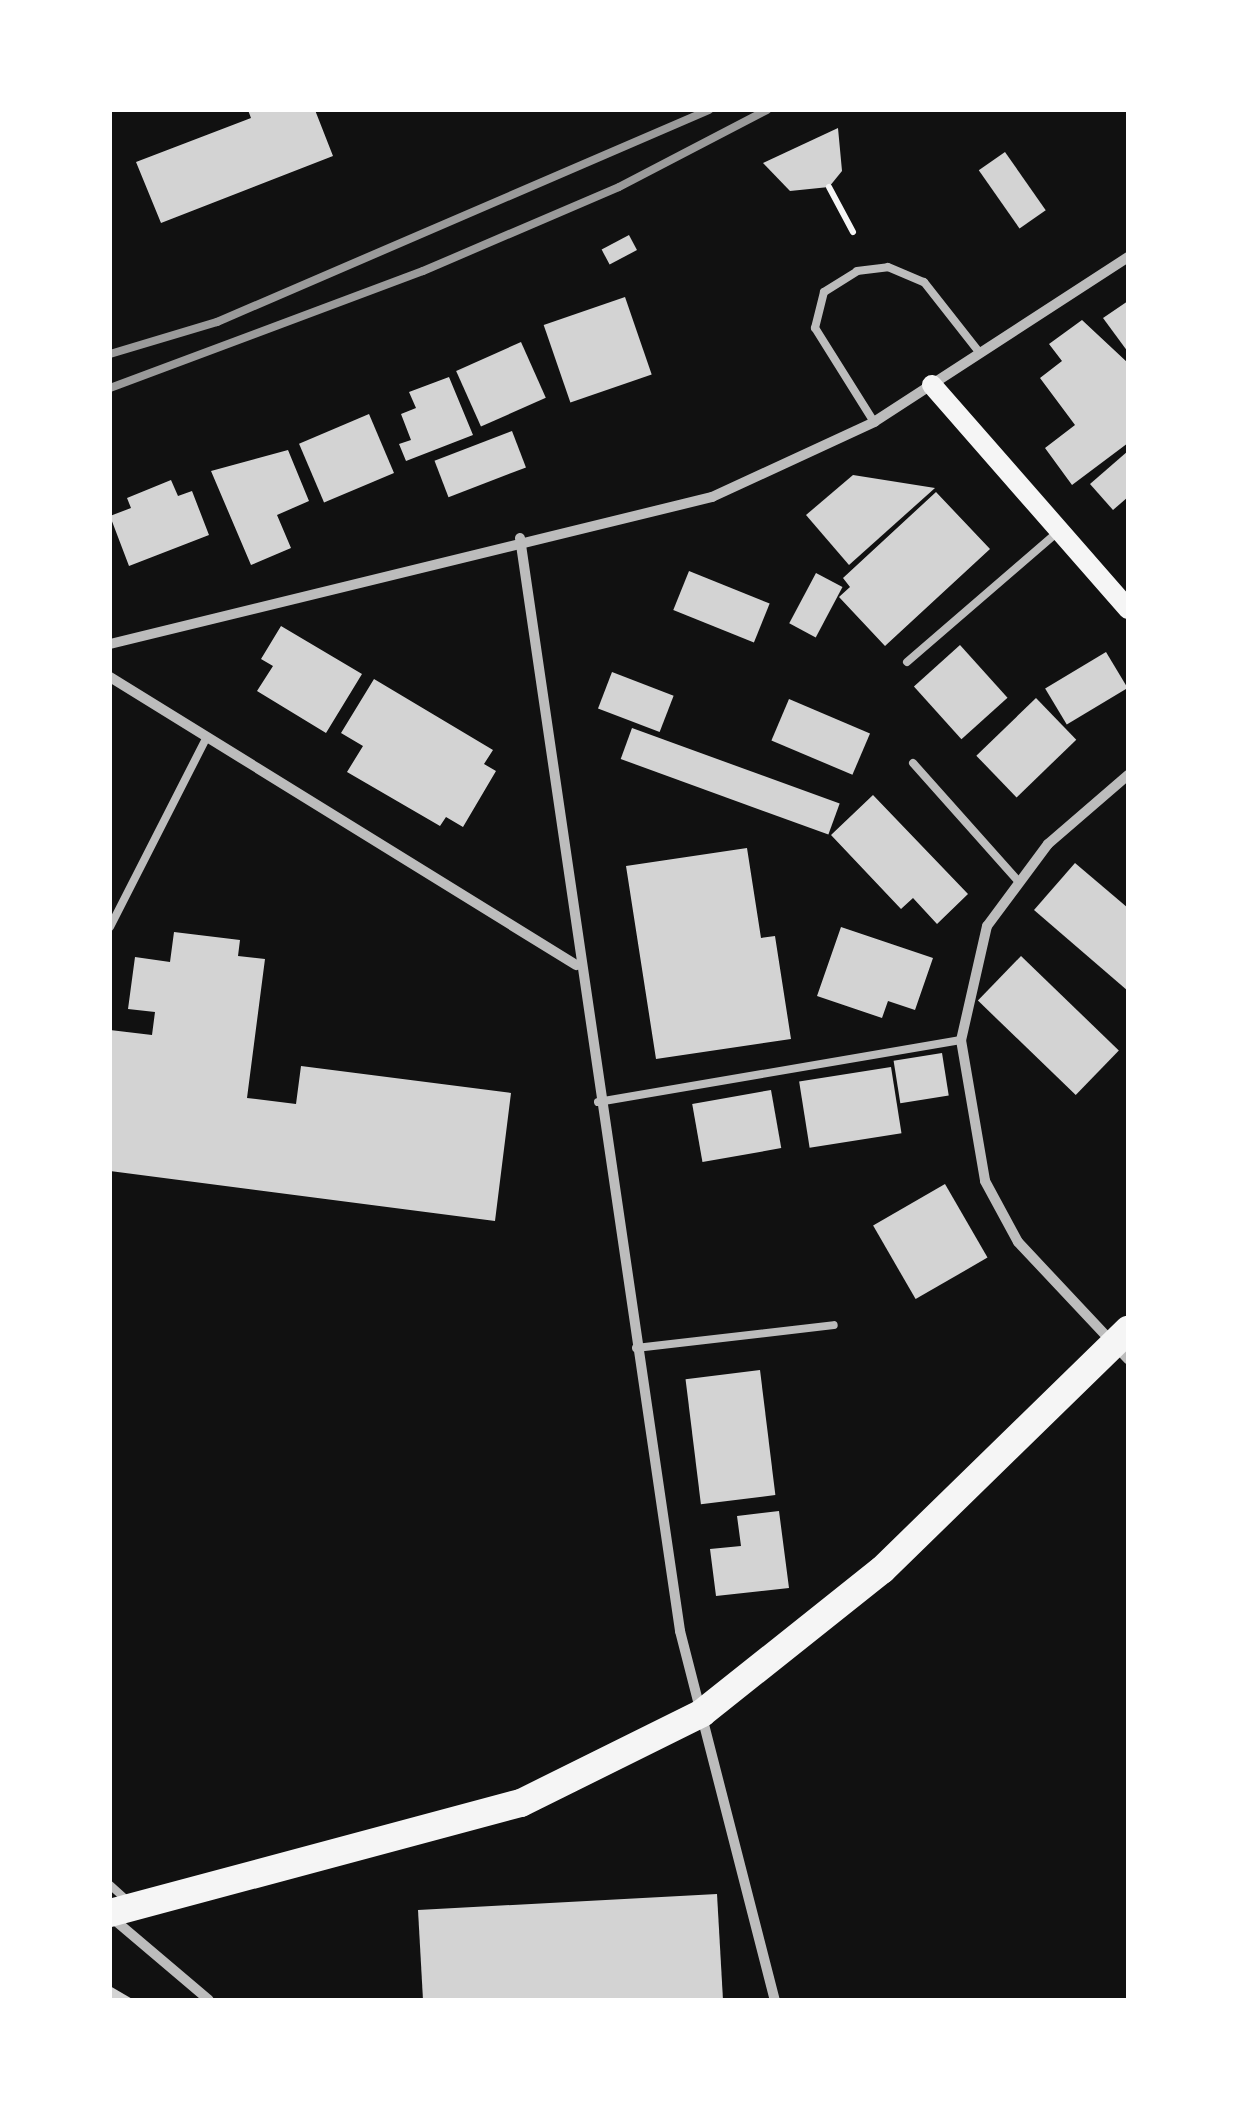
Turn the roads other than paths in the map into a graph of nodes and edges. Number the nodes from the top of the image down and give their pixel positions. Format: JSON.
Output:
{"nodes":[{"id":1,"x":1128,"y":257,"type":"edge"},
{"id":2,"x":979,"y":352,"type":"junction"},
{"id":3,"x":932,"y":385,"type":"junction"},
{"id":4,"x":874,"y":422,"type":"junction"},
{"id":5,"x":1059,"y":530,"type":"junction"},
{"id":6,"x":520,"y":538,"type":"junction"},
{"id":7,"x":1128,"y":610,"type":"edge"},
{"id":8,"x":110,"y":644,"type":"edge"},
{"id":9,"x":908,"y":662,"type":"dead end"},
{"id":10,"x":110,"y":677,"type":"edge"},
{"id":11,"x":207,"y":737,"type":"junction"},
{"id":12,"x":913,"y":764,"type":"dead end"},
{"id":13,"x":1128,"y":774,"type":"edge"},
{"id":14,"x":1019,"y":882,"type":"junction"},
{"id":15,"x":110,"y":927,"type":"edge"},
{"id":16,"x":576,"y":965,"type":"junction"},
{"id":17,"x":961,"y":1040,"type":"junction"},
{"id":18,"x":598,"y":1102,"type":"junction"},
{"id":19,"x":834,"y":1325,"type":"dead end"},
{"id":20,"x":1123,"y":1345,"type":"edge"},
{"id":21,"x":636,"y":1348,"type":"junction"},
{"id":22,"x":702,"y":1713,"type":"junction"},
{"id":23,"x":110,"y":1885,"type":"edge"},
{"id":24,"x":118,"y":1912,"type":"edge"},
{"id":25,"x":209,"y":2000,"type":"edge"},
{"id":26,"x":775,"y":2000,"type":"edge"}],
"edges":[{"from":1,"to":2,"type":"street"},
{"from":2,"to":3,"type":"street"},
{"from":2,"to":4,"type":"lane"},
{"from":3,"to":4,"type":"street"},
{"from":3,"to":5,"type":"main road"},
{"from":4,"to":6,"type":"street"},
{"from":5,"to":7,"type":"main road"},
{"from":5,"to":9,"type":"lane"},
{"from":6,"to":8,"type":"street"},
{"from":6,"to":16,"type":"street"},
{"from":10,"to":11,"type":"street"},
{"from":11,"to":15,"type":"lane"},
{"from":11,"to":16,"type":"street"},
{"from":12,"to":14,"type":"lane"},
{"from":13,"to":14,"type":"street"},
{"from":14,"to":17,"type":"street"},
{"from":16,"to":18,"type":"street"},
{"from":17,"to":18,"type":"lane"},
{"from":17,"to":20,"type":"street"},
{"from":18,"to":21,"type":"street"},
{"from":19,"to":21,"type":"lane"},
{"from":20,"to":22,"type":"highway"},
{"from":21,"to":22,"type":"street"},
{"from":22,"to":24,"type":"highway"},
{"from":22,"to":26,"type":"street"},
{"from":23,"to":24,"type":"lane"},
{"from":24,"to":25,"type":"street"}]}
